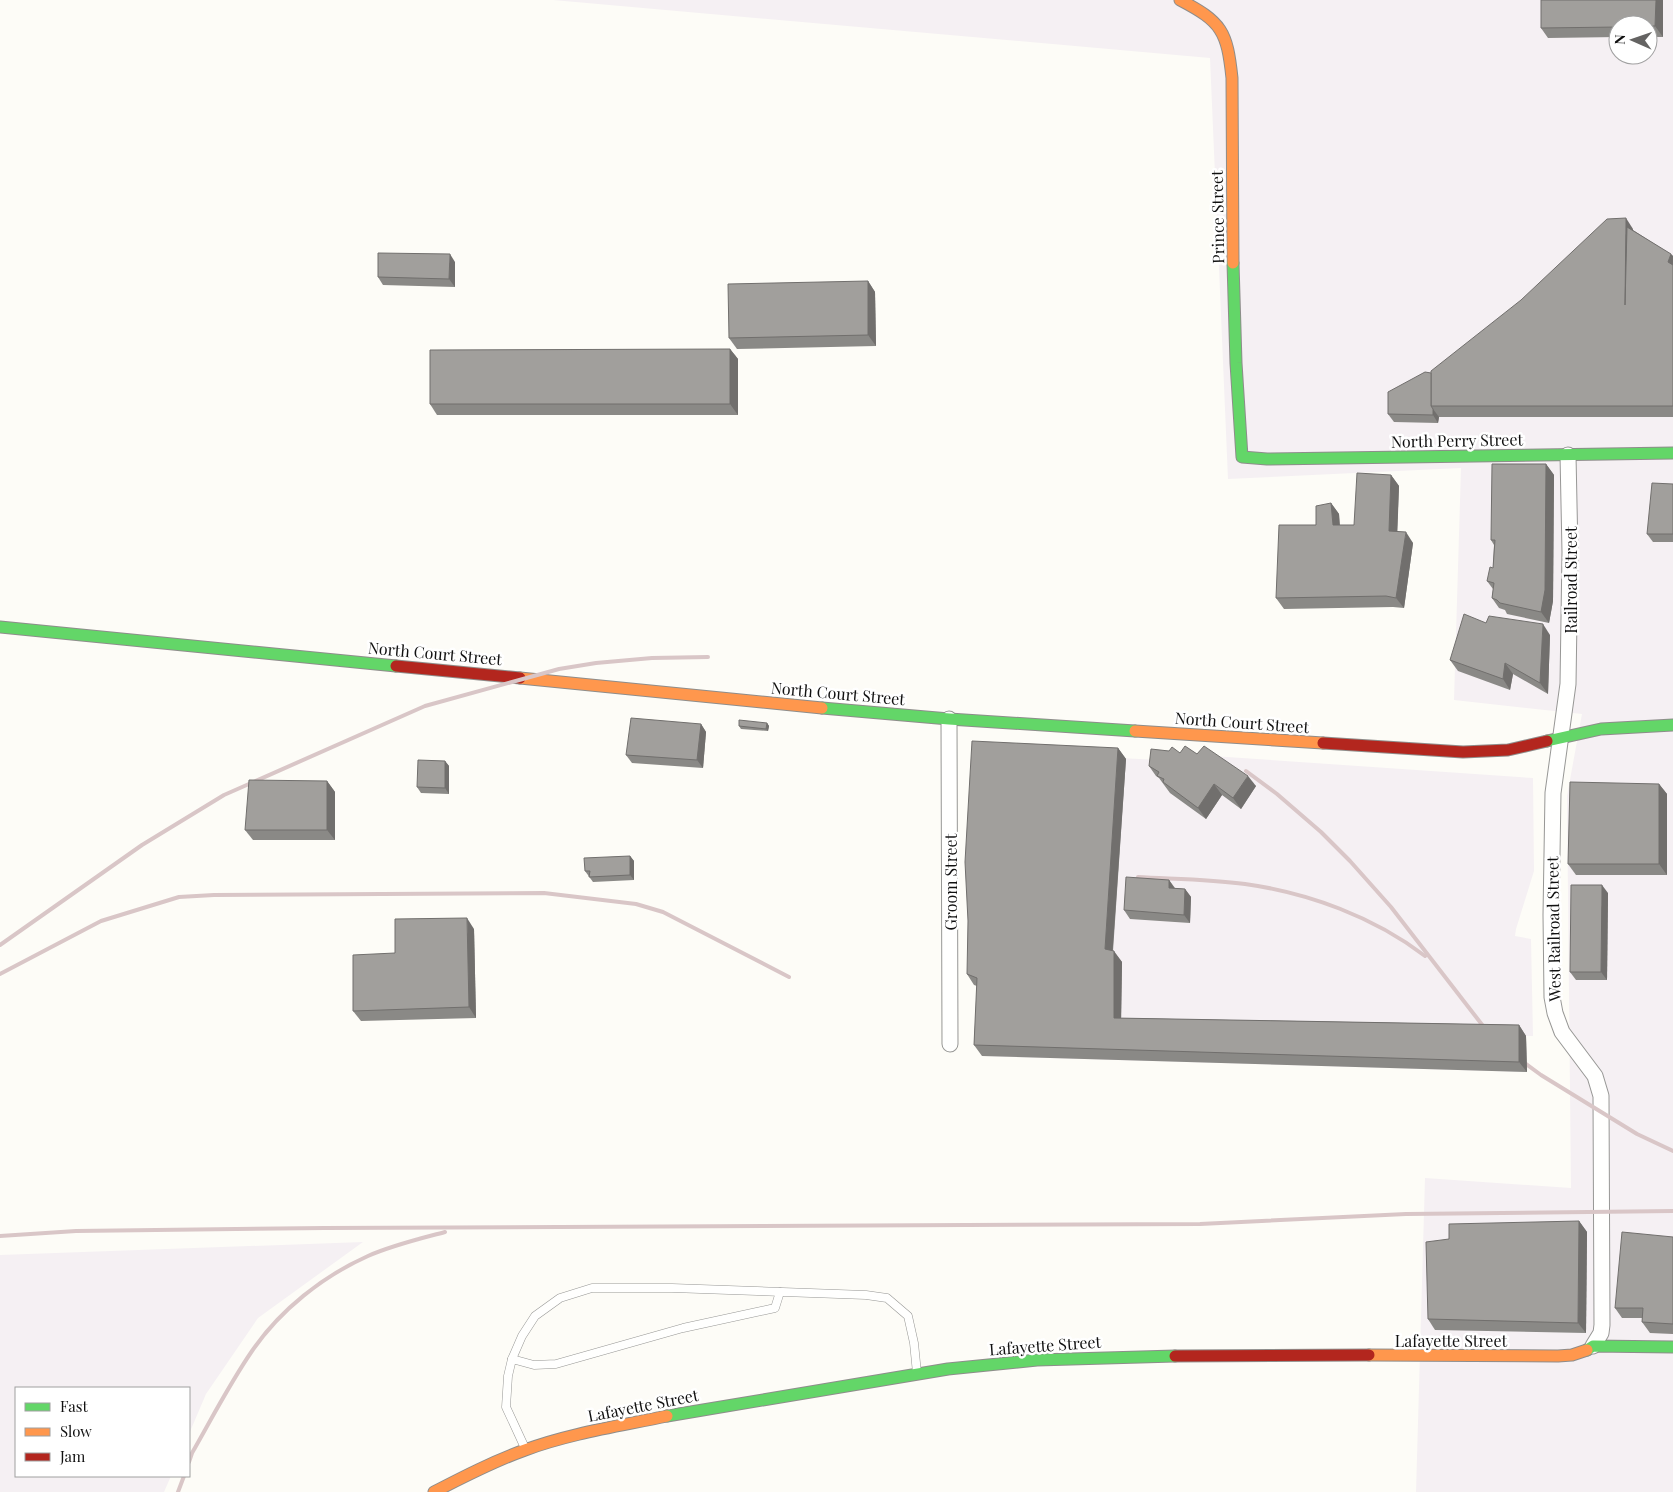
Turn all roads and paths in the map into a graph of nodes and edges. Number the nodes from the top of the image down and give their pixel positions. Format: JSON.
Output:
{"nodes":[{"id":1,"x":1180,"y":0,"type":"edge"},
{"id":2,"x":1673,"y":453,"type":"edge"},
{"id":3,"x":1568,"y":455,"type":"junction"},
{"id":4,"x":1242,"y":456,"type":"joint"},
{"id":5,"x":0,"y":627,"type":"edge"},
{"id":6,"x":950,"y":719,"type":"junction"},
{"id":7,"x":1673,"y":725,"type":"edge"},
{"id":8,"x":1561,"y":738,"type":"junction"},
{"id":9,"x":950,"y":1044,"type":"dead end"},
{"id":10,"x":780,"y":1292,"type":"junction"},
{"id":11,"x":1593,"y":1346,"type":"junction"},
{"id":12,"x":1673,"y":1347,"type":"edge"},
{"id":13,"x":512,"y":1359,"type":"junction"},
{"id":14,"x":917,"y":1373,"type":"junction"},
{"id":15,"x":526,"y":1450,"type":"junction"},
{"id":16,"x":434,"y":1492,"type":"edge"}],
"edges":[{"from":1,"to":4,"type":"street","name":"Prince Street"},
{"from":2,"to":3,"type":"street","name":"North Perry Street"},
{"from":3,"to":4,"type":"street","name":"North Perry Street"},
{"from":3,"to":8,"type":"street","name":"Railroad Street"},
{"from":5,"to":6,"type":"street","name":"North Court Street"},
{"from":6,"to":8,"type":"street","name":"North Court Street"},
{"from":6,"to":9,"type":"street","name":"Groom Street"},
{"from":7,"to":8,"type":"street","name":"North Court Street"},
{"from":8,"to":11,"type":"street","name":"West Railroad Street"},
{"from":10,"to":13,"type":"lane"},
{"from":10,"to":13,"type":"lane"},
{"from":10,"to":14,"type":"lane"},
{"from":11,"to":12,"type":"street","name":"Lafayette Street"},
{"from":11,"to":14,"type":"street","name":"Lafayette Street"},
{"from":13,"to":15,"type":"lane"},
{"from":14,"to":15,"type":"street","name":"Lafayette Street"},
{"from":15,"to":16,"type":"street","name":"Lafayette Street"}]}
